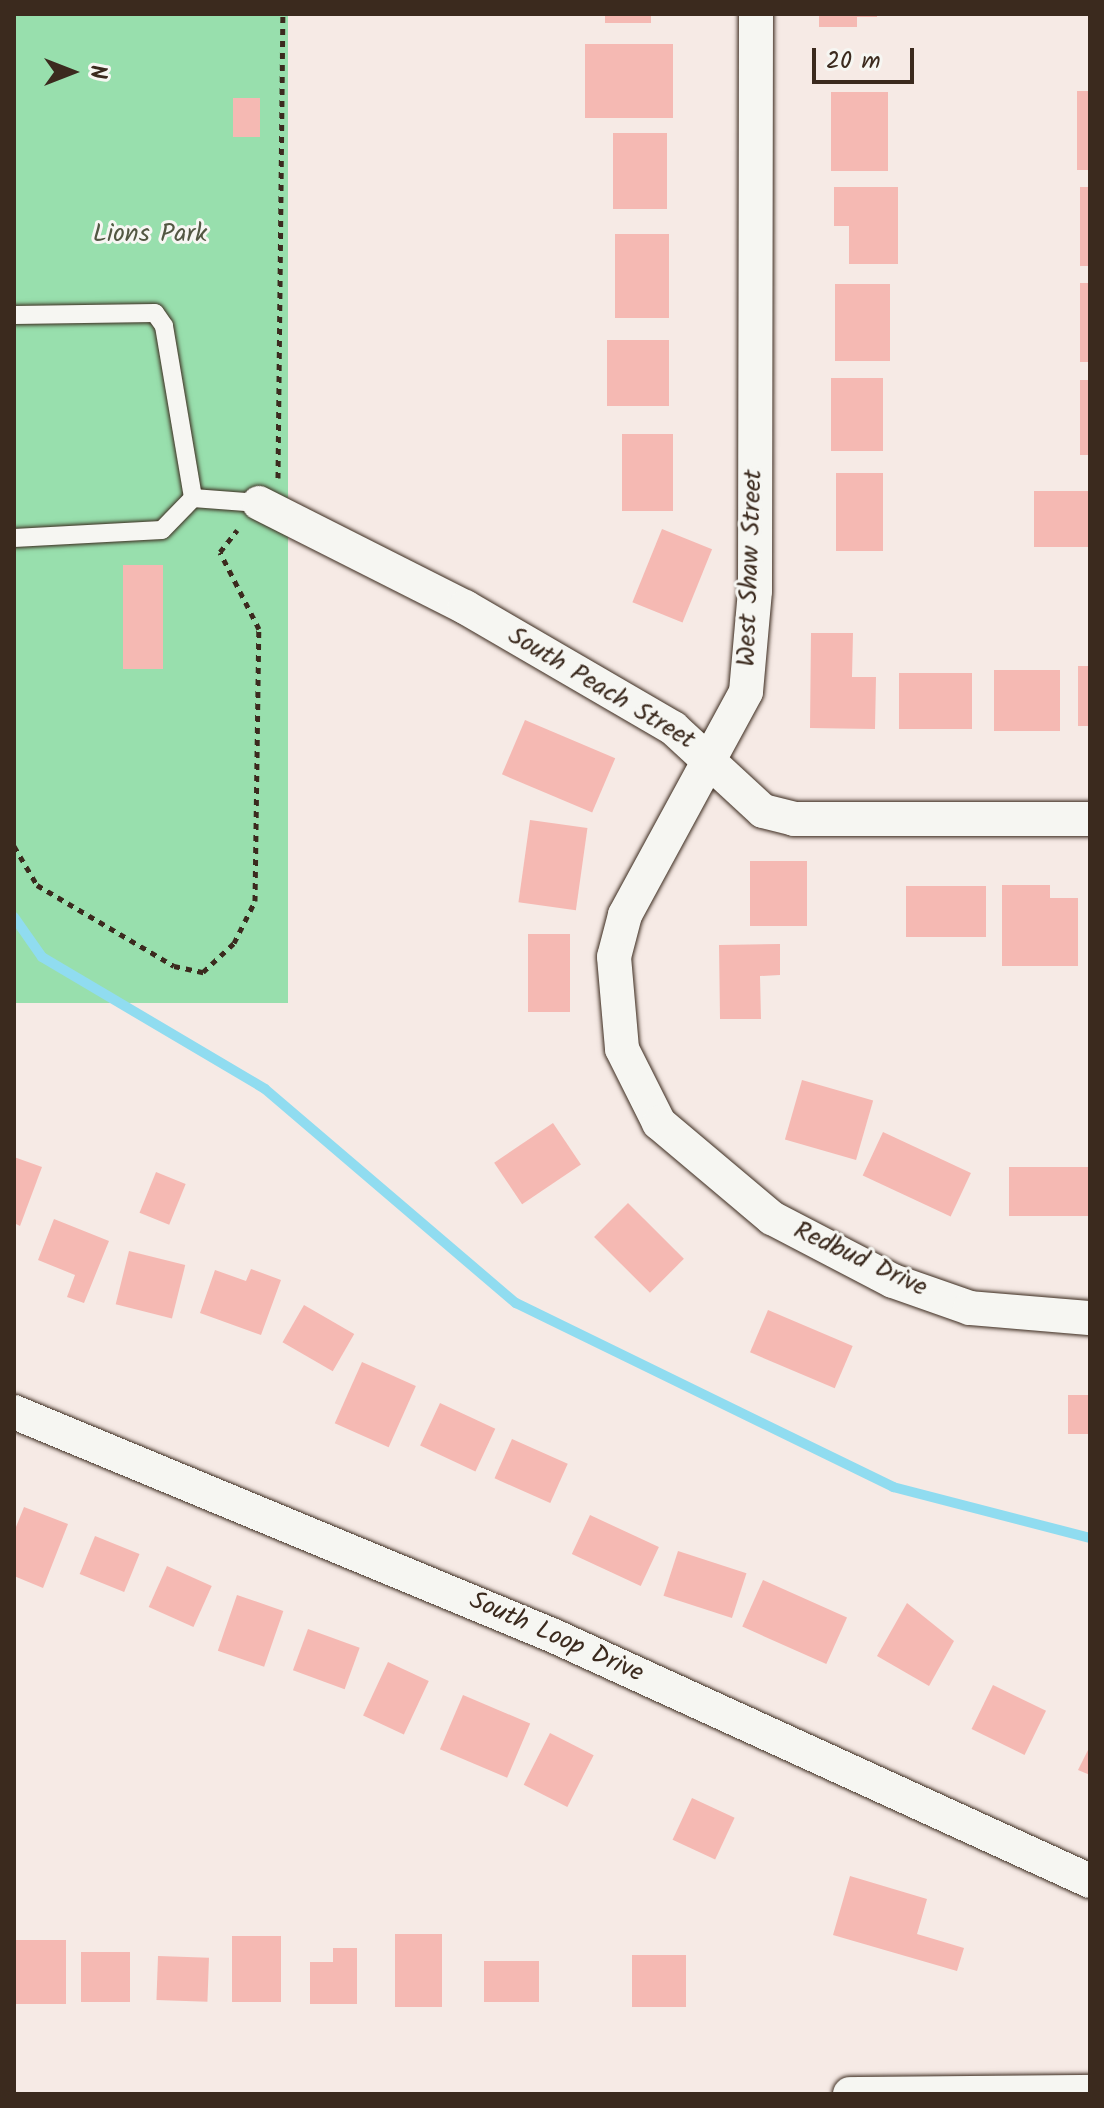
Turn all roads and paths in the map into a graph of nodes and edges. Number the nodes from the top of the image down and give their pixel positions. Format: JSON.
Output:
{"nodes":[{"id":1,"x":283,"y":14,"type":"edge"},
{"id":2,"x":756,"y":14,"type":"edge"},
{"id":3,"x":14,"y":315,"type":"edge"},
{"id":4,"x":268,"y":491,"type":"junction"},
{"id":5,"x":193,"y":498,"type":"junction"},
{"id":6,"x":237,"y":530,"type":"dead end"},
{"id":7,"x":14,"y":538,"type":"edge"},
{"id":8,"x":712,"y":758,"type":"junction"},
{"id":9,"x":1090,"y":819,"type":"edge"},
{"id":10,"x":14,"y":846,"type":"edge"},
{"id":11,"x":772,"y":1218,"type":"joint"},
{"id":12,"x":1090,"y":1318,"type":"edge"},
{"id":13,"x":14,"y":1412,"type":"edge"},
{"id":14,"x":1090,"y":1881,"type":"edge"},
{"id":15,"x":1090,"y":2092,"type":"edge"},
{"id":16,"x":850,"y":2094,"type":"edge"}],
"edges":[{"from":1,"to":4,"type":"path"},
{"from":2,"to":8,"type":"street","name":"West Shaw Street"},
{"from":3,"to":5,"type":"lane"},
{"from":4,"to":5,"type":"lane"},
{"from":4,"to":8,"type":"street","name":"South Peach Street"},
{"from":5,"to":7,"type":"lane"},
{"from":6,"to":10,"type":"path"},
{"from":8,"to":9,"type":"street","name":"South Peach Street"},
{"from":8,"to":11,"type":"street","name":"West Shaw Street"},
{"from":11,"to":12,"type":"street","name":"Redbud Drive"},
{"from":13,"to":14,"type":"street","name":"South Loop Drive"},
{"from":15,"to":16,"type":"street"}]}
